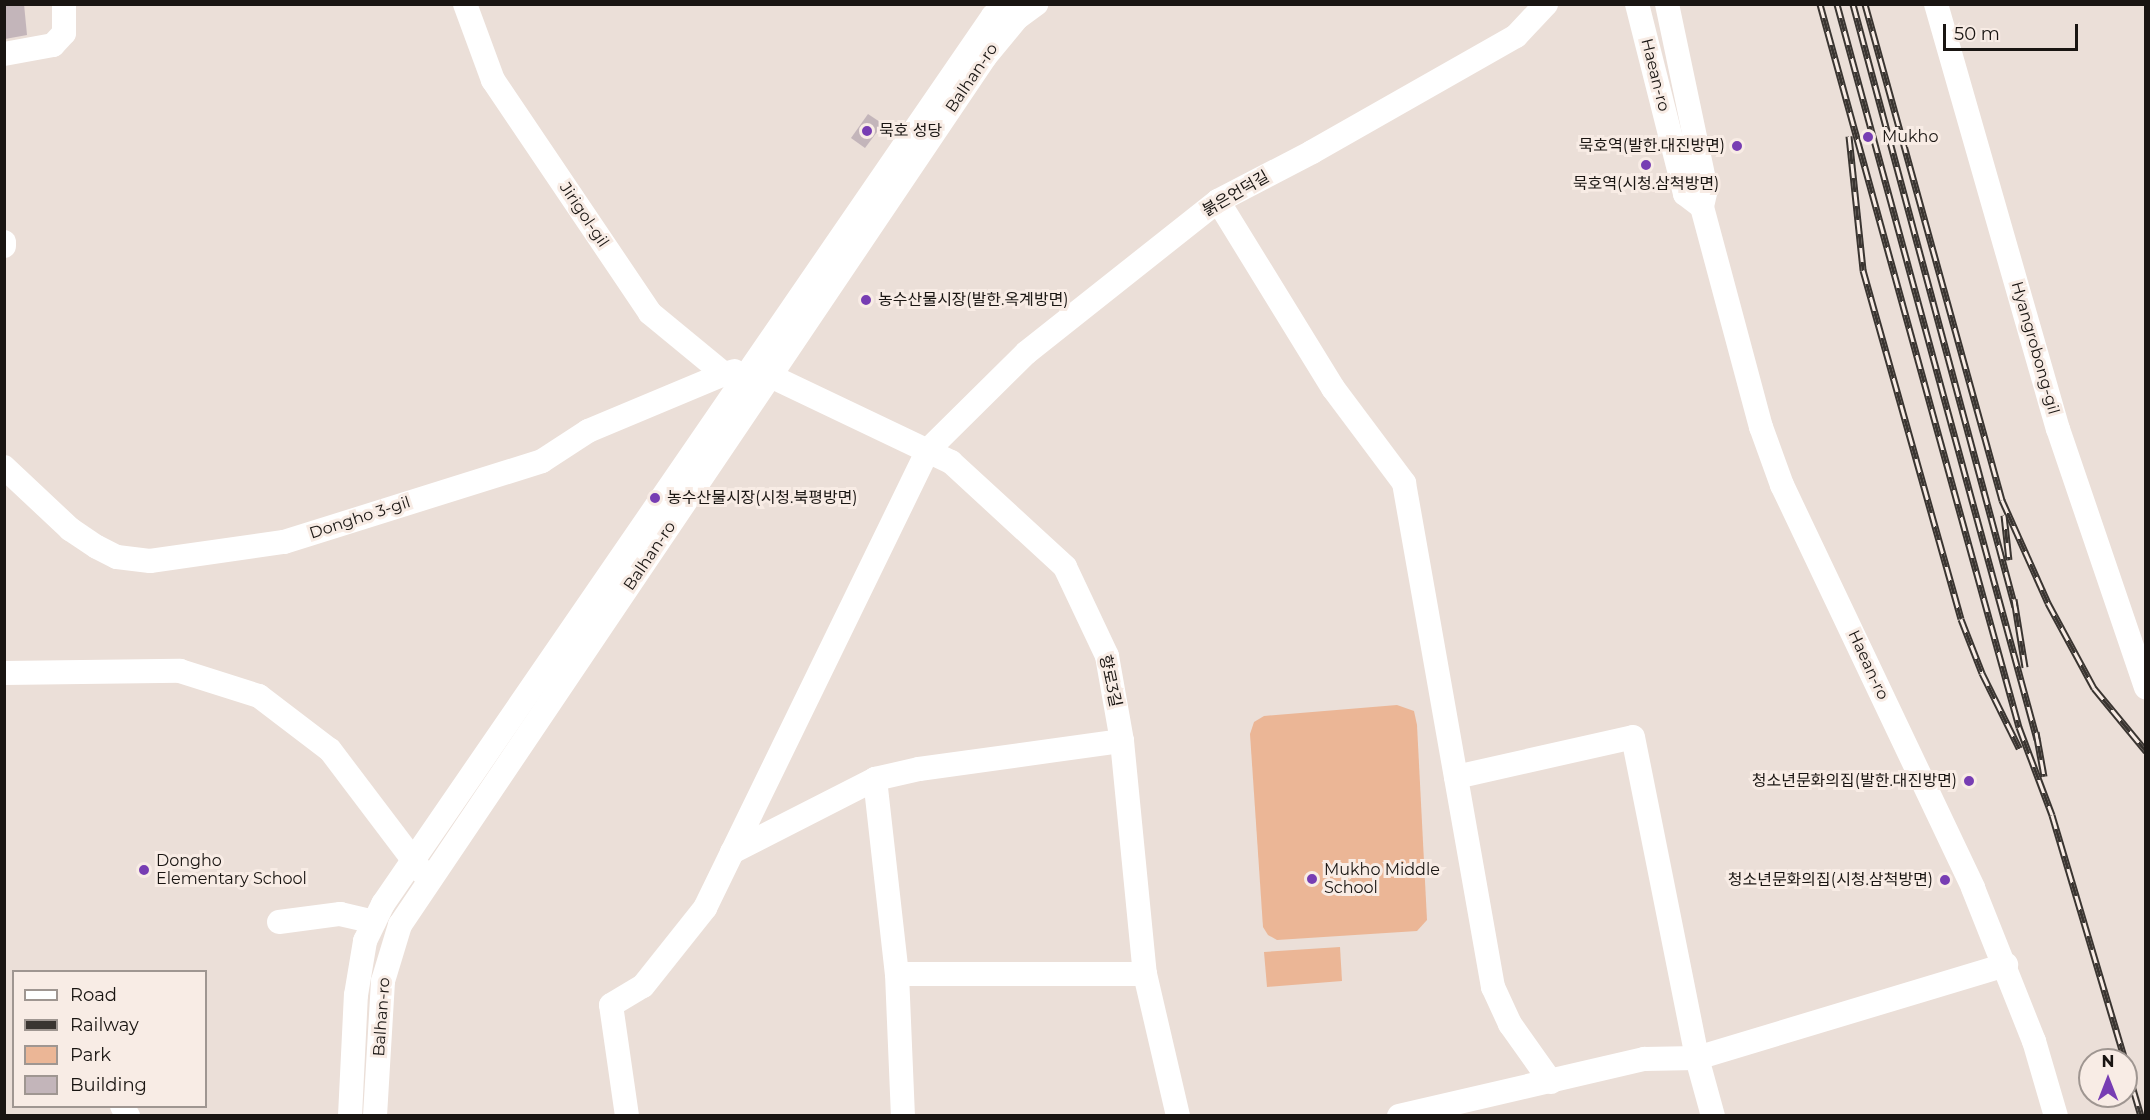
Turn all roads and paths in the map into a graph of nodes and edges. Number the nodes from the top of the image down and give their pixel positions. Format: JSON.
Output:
{"nodes":[{"id":1,"x":64,"y":4,"type":"edge"},
{"id":2,"x":465,"y":4,"type":"edge"},
{"id":3,"x":1006,"y":4,"type":"edge"},
{"id":4,"x":1036,"y":4,"type":"edge"},
{"id":5,"x":1546,"y":4,"type":"edge"},
{"id":6,"x":1637,"y":4,"type":"edge"},
{"id":7,"x":1667,"y":4,"type":"edge"},
{"id":8,"x":1936,"y":4,"type":"edge"},
{"id":9,"x":4,"y":54,"type":"edge"},
{"id":10,"x":1218,"y":201,"type":"junction"},
{"id":11,"x":1702,"y":207,"type":"junction"},
{"id":12,"x":763,"y":372,"type":"junction"},
{"id":13,"x":724,"y":374,"type":"junction"},
{"id":14,"x":928,"y":450,"type":"junction"},
{"id":15,"x":4,"y":467,"type":"edge"},
{"id":16,"x":4,"y":673,"type":"edge"},
{"id":17,"x":2145,"y":687,"type":"edge"},
{"id":18,"x":1122,"y":741,"type":"junction"},
{"id":19,"x":1456,"y":777,"type":"junction"},
{"id":20,"x":875,"y":779,"type":"junction"},
{"id":21,"x":732,"y":852,"type":"junction"},
{"id":22,"x":413,"y":861,"type":"junction"},
{"id":23,"x":429,"y":881,"type":"junction"},
{"id":24,"x":279,"y":922,"type":"dead end"},
{"id":25,"x":374,"y":922,"type":"junction"},
{"id":26,"x":2006,"y":965,"type":"junction"},
{"id":27,"x":897,"y":974,"type":"junction"},
{"id":28,"x":1145,"y":975,"type":"junction"},
{"id":29,"x":1697,"y":1058,"type":"junction"},
{"id":30,"x":1551,"y":1082,"type":"junction"},
{"id":31,"x":350,"y":1116,"type":"edge"},
{"id":32,"x":375,"y":1116,"type":"edge"},
{"id":33,"x":627,"y":1116,"type":"edge"},
{"id":34,"x":903,"y":1116,"type":"edge"},
{"id":35,"x":1178,"y":1116,"type":"edge"},
{"id":36,"x":1399,"y":1116,"type":"edge"},
{"id":37,"x":1713,"y":1116,"type":"edge"},
{"id":38,"x":2056,"y":1116,"type":"edge"}],
"edges":[{"from":1,"to":9,"type":"street"},
{"from":2,"to":13,"type":"street","name":"Jirigol-gil"},
{"from":3,"to":12,"type":"street","name":"Balhan-ro"},
{"from":4,"to":12,"type":"street","name":"Balhan-ro"},
{"from":5,"to":10,"type":"street","name":"붉은언덕길"},
{"from":6,"to":11,"type":"street","name":"Haean-ro"},
{"from":7,"to":11,"type":"street","name":"Haean-ro"},
{"from":8,"to":17,"type":"street","name":"Hyangrobong-gil"},
{"from":10,"to":14,"type":"street","name":"붉은언덕길"},
{"from":10,"to":19,"type":"street"},
{"from":11,"to":26,"type":"street","name":"Haean-ro"},
{"from":12,"to":13,"type":"street"},
{"from":12,"to":14,"type":"street","name":"향로3길"},
{"from":12,"to":22,"type":"street","name":"Balhan-ro"},
{"from":12,"to":23,"type":"street","name":"Balhan-ro"},
{"from":13,"to":15,"type":"street","name":"Dongho 3-gil"},
{"from":14,"to":18,"type":"street","name":"향로3길"},
{"from":14,"to":21,"type":"street","name":"붉은언덕길"},
{"from":16,"to":22,"type":"street"},
{"from":18,"to":20,"type":"street"},
{"from":18,"to":28,"type":"street","name":"향로3길"},
{"from":19,"to":29,"type":"street"},
{"from":19,"to":30,"type":"street"},
{"from":20,"to":21,"type":"street"},
{"from":20,"to":27,"type":"street"},
{"from":21,"to":33,"type":"street","name":"붉은언덕길"},
{"from":22,"to":23,"type":"street"},
{"from":22,"to":25,"type":"street","name":"Balhan-ro"},
{"from":23,"to":32,"type":"street","name":"Balhan-ro"},
{"from":24,"to":25,"type":"street"},
{"from":25,"to":31,"type":"street","name":"Balhan-ro"},
{"from":26,"to":29,"type":"street"},
{"from":26,"to":38,"type":"street","name":"Haean-ro"},
{"from":27,"to":28,"type":"street"},
{"from":27,"to":34,"type":"street"},
{"from":28,"to":35,"type":"street","name":"향로3길"},
{"from":29,"to":30,"type":"street"},
{"from":29,"to":37,"type":"street"},
{"from":30,"to":36,"type":"street"}]}
